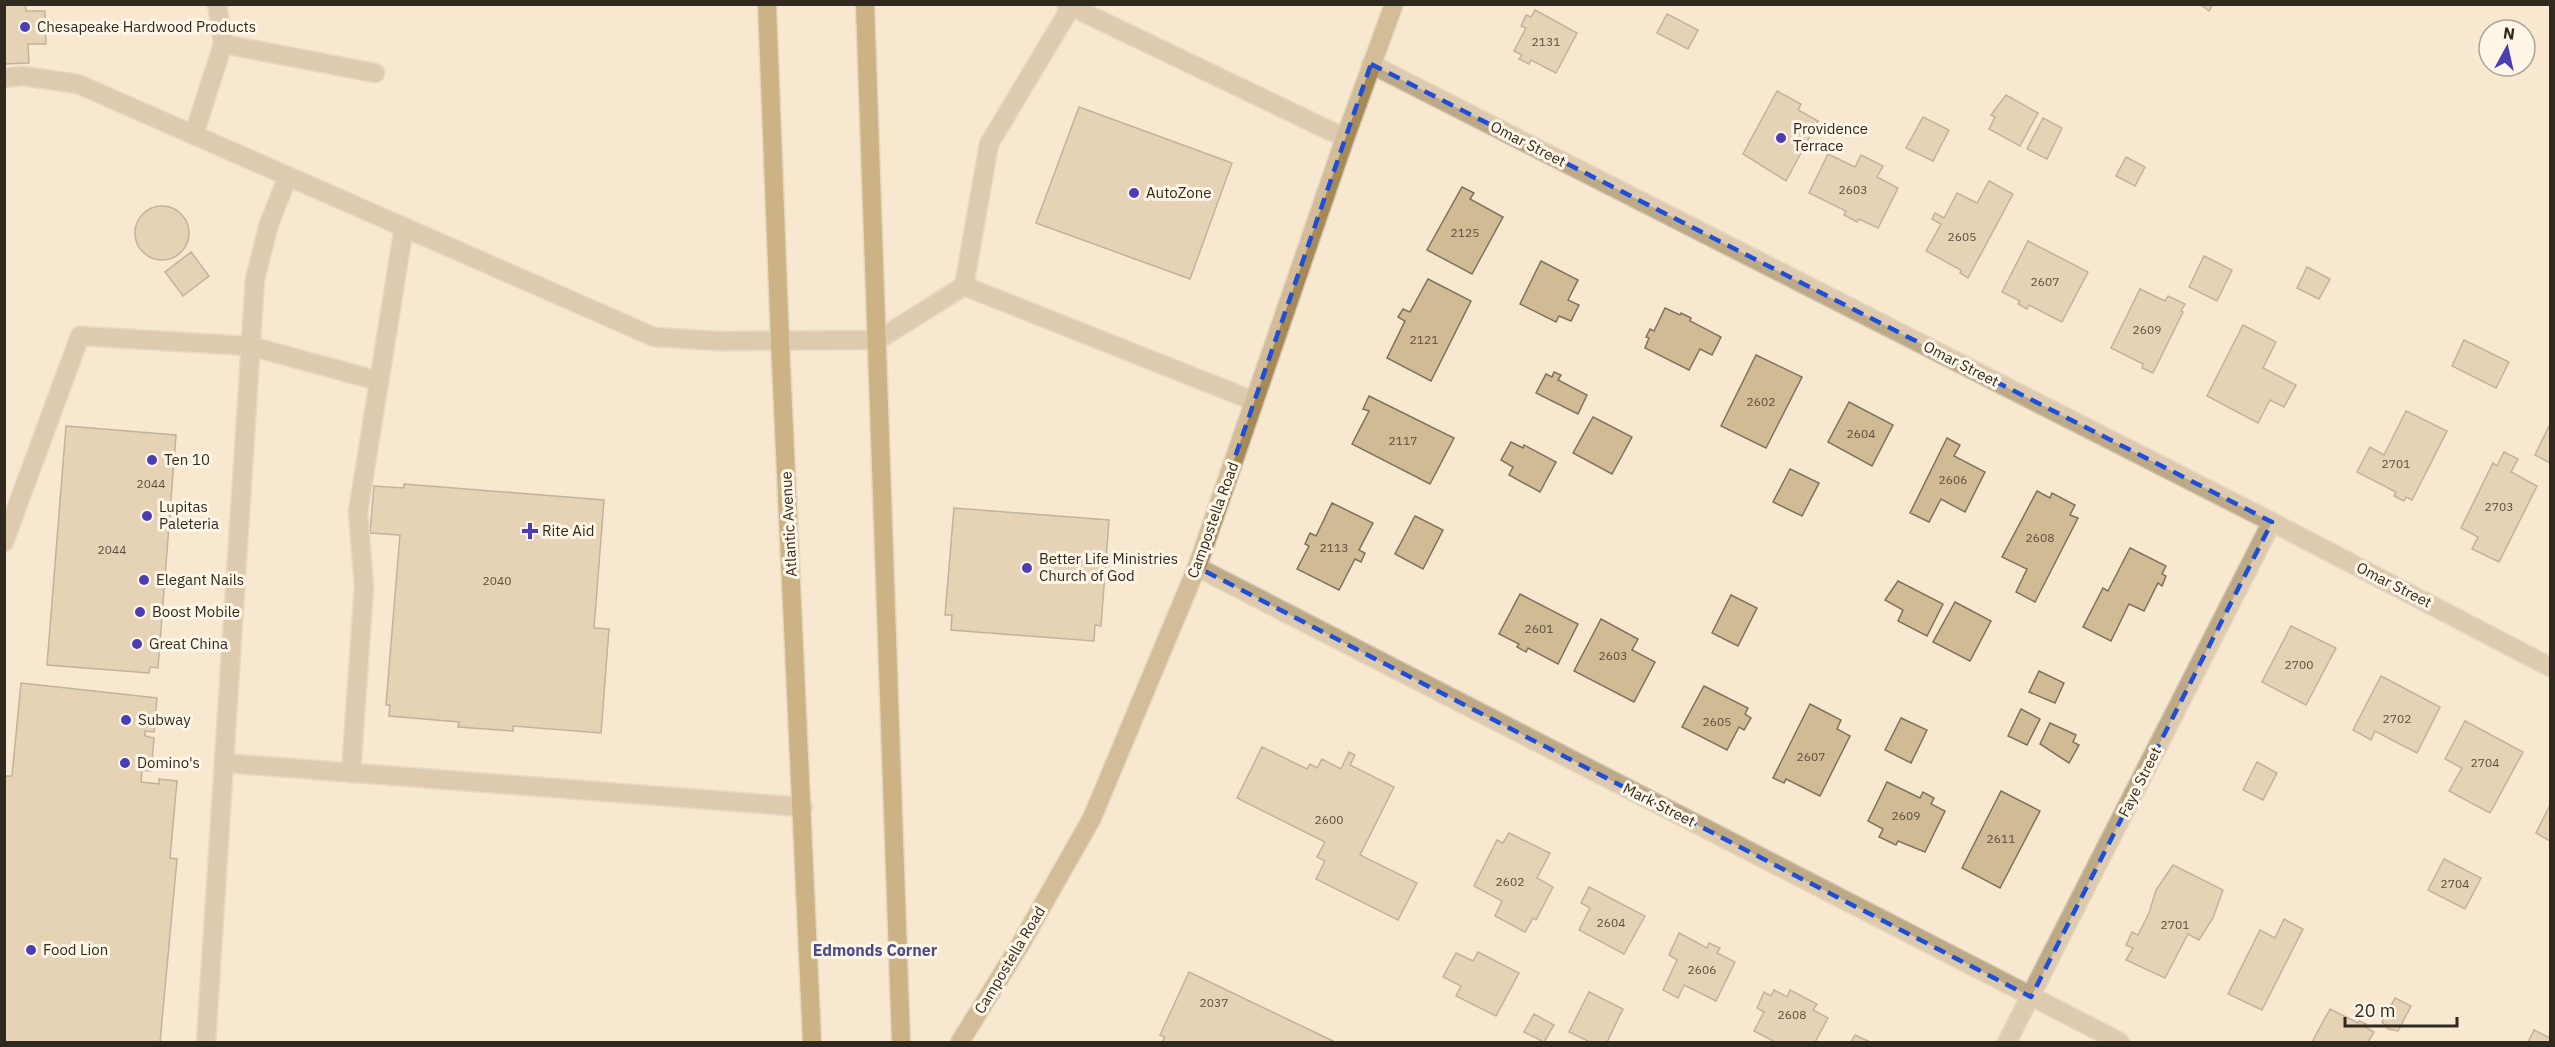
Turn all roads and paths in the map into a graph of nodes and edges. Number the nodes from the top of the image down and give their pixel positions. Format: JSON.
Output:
{"nodes":[{"id":1,"x":217,"y":4,"type":"edge"},
{"id":2,"x":767,"y":4,"type":"edge"},
{"id":3,"x":865,"y":4,"type":"edge"},
{"id":4,"x":1394,"y":4,"type":"edge"},
{"id":5,"x":1068,"y":6,"type":"edge"},
{"id":6,"x":223,"y":44,"type":"junction"},
{"id":7,"x":1371,"y":64,"type":"junction"},
{"id":8,"x":375,"y":73,"type":"dead end"},
{"id":9,"x":4,"y":78,"type":"edge"},
{"id":10,"x":194,"y":134,"type":"junction"},
{"id":11,"x":1344,"y":138,"type":"junction"},
{"id":12,"x":288,"y":176,"type":"junction"},
{"id":13,"x":404,"y":227,"type":"junction"},
{"id":14,"x":964,"y":286,"type":"junction"},
{"id":15,"x":878,"y":340,"type":"junction"},
{"id":16,"x":780,"y":341,"type":"junction"},
{"id":17,"x":250,"y":346,"type":"junction"},
{"id":18,"x":380,"y":381,"type":"junction"},
{"id":19,"x":1254,"y":401,"type":"junction"},
{"id":20,"x":2272,"y":522,"type":"junction"},
{"id":21,"x":4,"y":542,"type":"edge"},
{"id":22,"x":1197,"y":567,"type":"junction"},
{"id":23,"x":2550,"y":667,"type":"edge"},
{"id":24,"x":224,"y":763,"type":"junction"},
{"id":25,"x":351,"y":773,"type":"junction"},
{"id":26,"x":803,"y":807,"type":"junction"},
{"id":27,"x":2031,"y":997,"type":"junction"},
{"id":28,"x":206,"y":1042,"type":"edge"},
{"id":29,"x":813,"y":1042,"type":"edge"},
{"id":30,"x":901,"y":1042,"type":"edge"},
{"id":31,"x":960,"y":1042,"type":"edge"},
{"id":32,"x":2007,"y":1042,"type":"edge"},
{"id":33,"x":2120,"y":1042,"type":"edge"}],
"edges":[{"from":1,"to":6,"type":"street"},
{"from":2,"to":16,"type":"main road","name":"Atlantic Avenue"},
{"from":3,"to":15,"type":"main road"},
{"from":4,"to":7,"type":"main road","name":"Campostella Road"},
{"from":5,"to":11,"type":"street"},
{"from":5,"to":14,"type":"street"},
{"from":6,"to":8,"type":"street"},
{"from":6,"to":10,"type":"street"},
{"from":7,"to":11,"type":"main road","name":"Campostella Road"},
{"from":7,"to":20,"type":"street","name":"Omar Street"},
{"from":9,"to":10,"type":"street"},
{"from":10,"to":12,"type":"street"},
{"from":11,"to":19,"type":"main road","name":"Campostella Road"},
{"from":12,"to":13,"type":"street"},
{"from":12,"to":17,"type":"street"},
{"from":13,"to":16,"type":"street"},
{"from":13,"to":18,"type":"street"},
{"from":14,"to":15,"type":"street"},
{"from":14,"to":19,"type":"street"},
{"from":15,"to":16,"type":"street"},
{"from":15,"to":30,"type":"main road"},
{"from":16,"to":26,"type":"main road","name":"Atlantic Avenue"},
{"from":17,"to":18,"type":"street"},
{"from":17,"to":21,"type":"street"},
{"from":17,"to":24,"type":"street"},
{"from":18,"to":25,"type":"street"},
{"from":19,"to":22,"type":"main road","name":"Campostella Road"},
{"from":20,"to":23,"type":"street","name":"Omar Street"},
{"from":20,"to":27,"type":"street","name":"Faye Street"},
{"from":22,"to":27,"type":"street","name":"Mark Street"},
{"from":22,"to":31,"type":"main road","name":"Campostella Road"},
{"from":24,"to":25,"type":"street"},
{"from":24,"to":28,"type":"street"},
{"from":25,"to":26,"type":"street"},
{"from":26,"to":29,"type":"main road","name":"Atlantic Avenue"},
{"from":27,"to":32,"type":"street","name":"Faye Street"},
{"from":27,"to":33,"type":"street","name":"Mark Street"}]}
